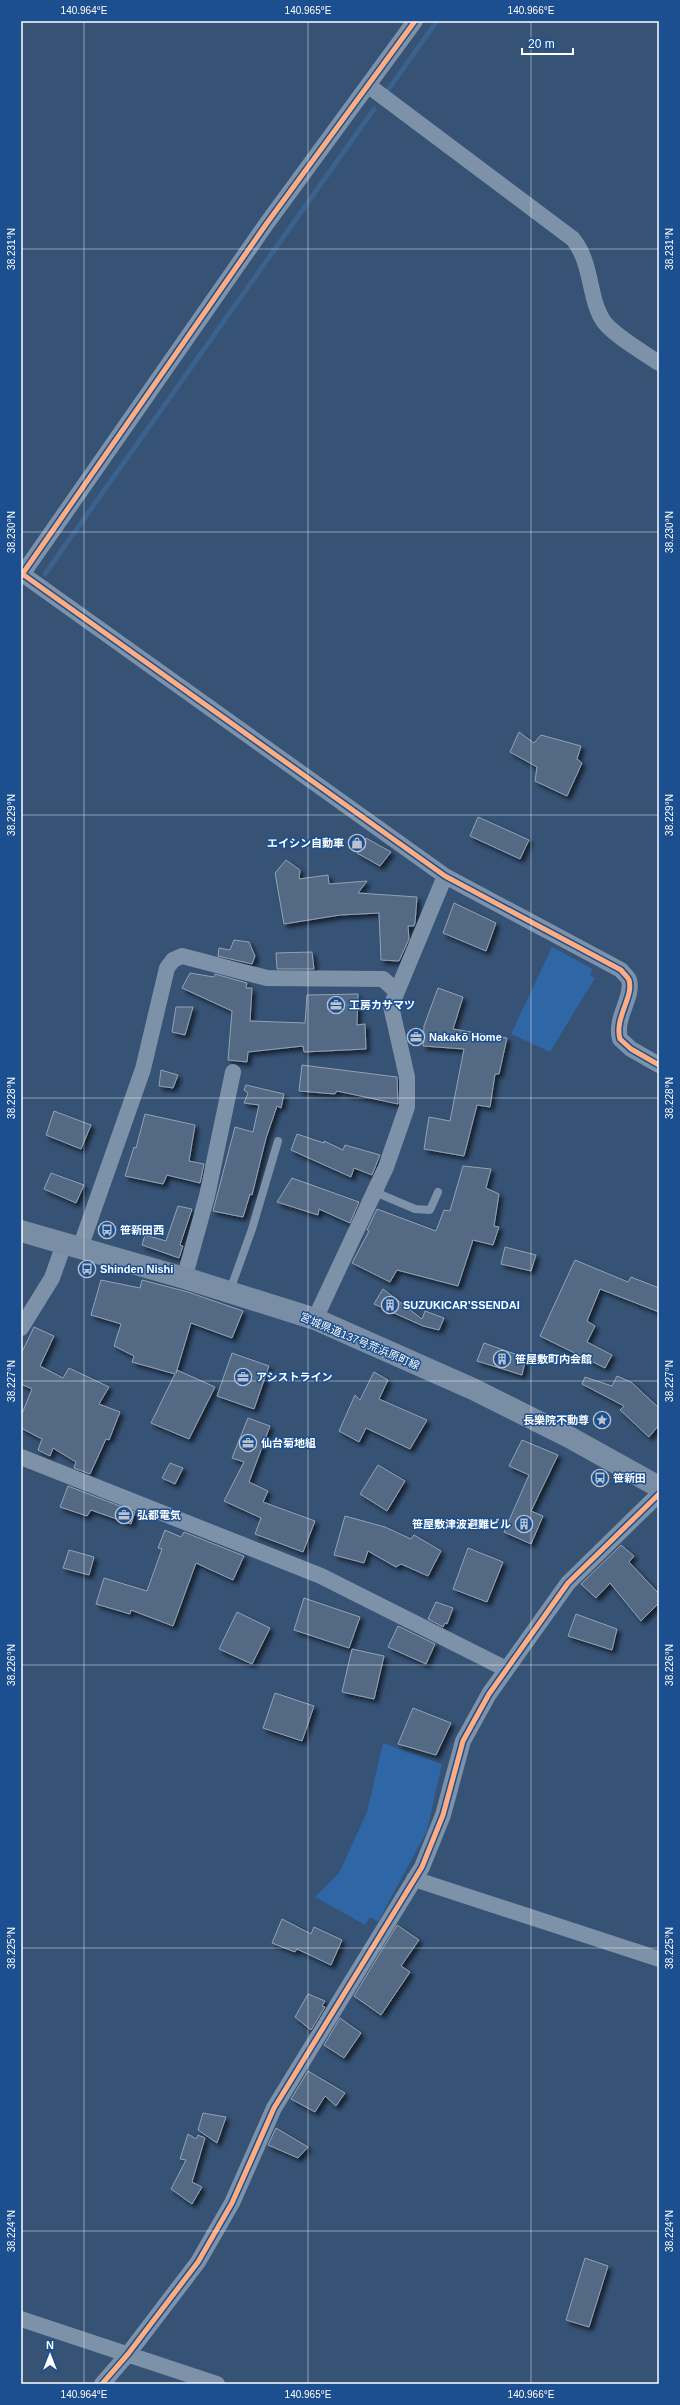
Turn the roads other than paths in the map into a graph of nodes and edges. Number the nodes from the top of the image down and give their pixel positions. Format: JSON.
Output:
{"nodes":[{"id":1,"x":416,"y":21,"type":"edge"},
{"id":2,"x":369,"y":86,"type":"junction"},
{"id":3,"x":659,"y":363,"type":"edge"},
{"id":4,"x":22,"y":574,"type":"edge"},
{"id":5,"x":445,"y":876,"type":"junction"},
{"id":6,"x":396,"y":991,"type":"junction"},
{"id":7,"x":659,"y":1065,"type":"edge"},
{"id":8,"x":234,"y":1072,"type":"dead end"},
{"id":9,"x":278,"y":1141,"type":"dead end"},
{"id":10,"x":375,"y":1192,"type":"junction"},
{"id":11,"x":438,"y":1192,"type":"dead end"},
{"id":12,"x":21,"y":1231,"type":"edge"},
{"id":13,"x":72,"y":1246,"type":"junction"},
{"id":14,"x":187,"y":1268,"type":"dead end"},
{"id":15,"x":233,"y":1282,"type":"dead end"},
{"id":16,"x":315,"y":1319,"type":"junction"},
{"id":17,"x":21,"y":1328,"type":"edge"},
{"id":18,"x":21,"y":1457,"type":"edge"},
{"id":19,"x":659,"y":1487,"type":"edge"},
{"id":20,"x":659,"y":1494,"type":"edge"},
{"id":21,"x":506,"y":1669,"type":"junction"},
{"id":22,"x":414,"y":1879,"type":"junction"},
{"id":23,"x":659,"y":1959,"type":"edge"},
{"id":24,"x":21,"y":2319,"type":"edge"},
{"id":25,"x":128,"y":2354,"type":"junction"},
{"id":26,"x":102,"y":2384,"type":"edge"},
{"id":27,"x":216,"y":2384,"type":"edge"}],
"edges":[{"from":1,"to":2,"type":"street"},
{"from":2,"to":3,"type":"street"},
{"from":2,"to":4,"type":"street"},
{"from":4,"to":5,"type":"street"},
{"from":5,"to":6,"type":"street"},
{"from":5,"to":7,"type":"street"},
{"from":6,"to":10,"type":"street"},
{"from":6,"to":13,"type":"street"},
{"from":8,"to":14,"type":"street"},
{"from":9,"to":15,"type":"lane"},
{"from":10,"to":11,"type":"lane"},
{"from":10,"to":16,"type":"street"},
{"from":12,"to":13,"type":"main road","name":"宮城県道137号荒浜原町線"},
{"from":13,"to":16,"type":"main road","name":"宮城県道137号荒浜原町線"},
{"from":13,"to":17,"type":"street"},
{"from":16,"to":19,"type":"main road","name":"宮城県道137号荒浜原町線"},
{"from":18,"to":21,"type":"street"},
{"from":20,"to":21,"type":"street"},
{"from":21,"to":22,"type":"street"},
{"from":22,"to":23,"type":"street"},
{"from":22,"to":25,"type":"street"},
{"from":24,"to":25,"type":"street"},
{"from":25,"to":26,"type":"street"},
{"from":25,"to":27,"type":"street"}]}
